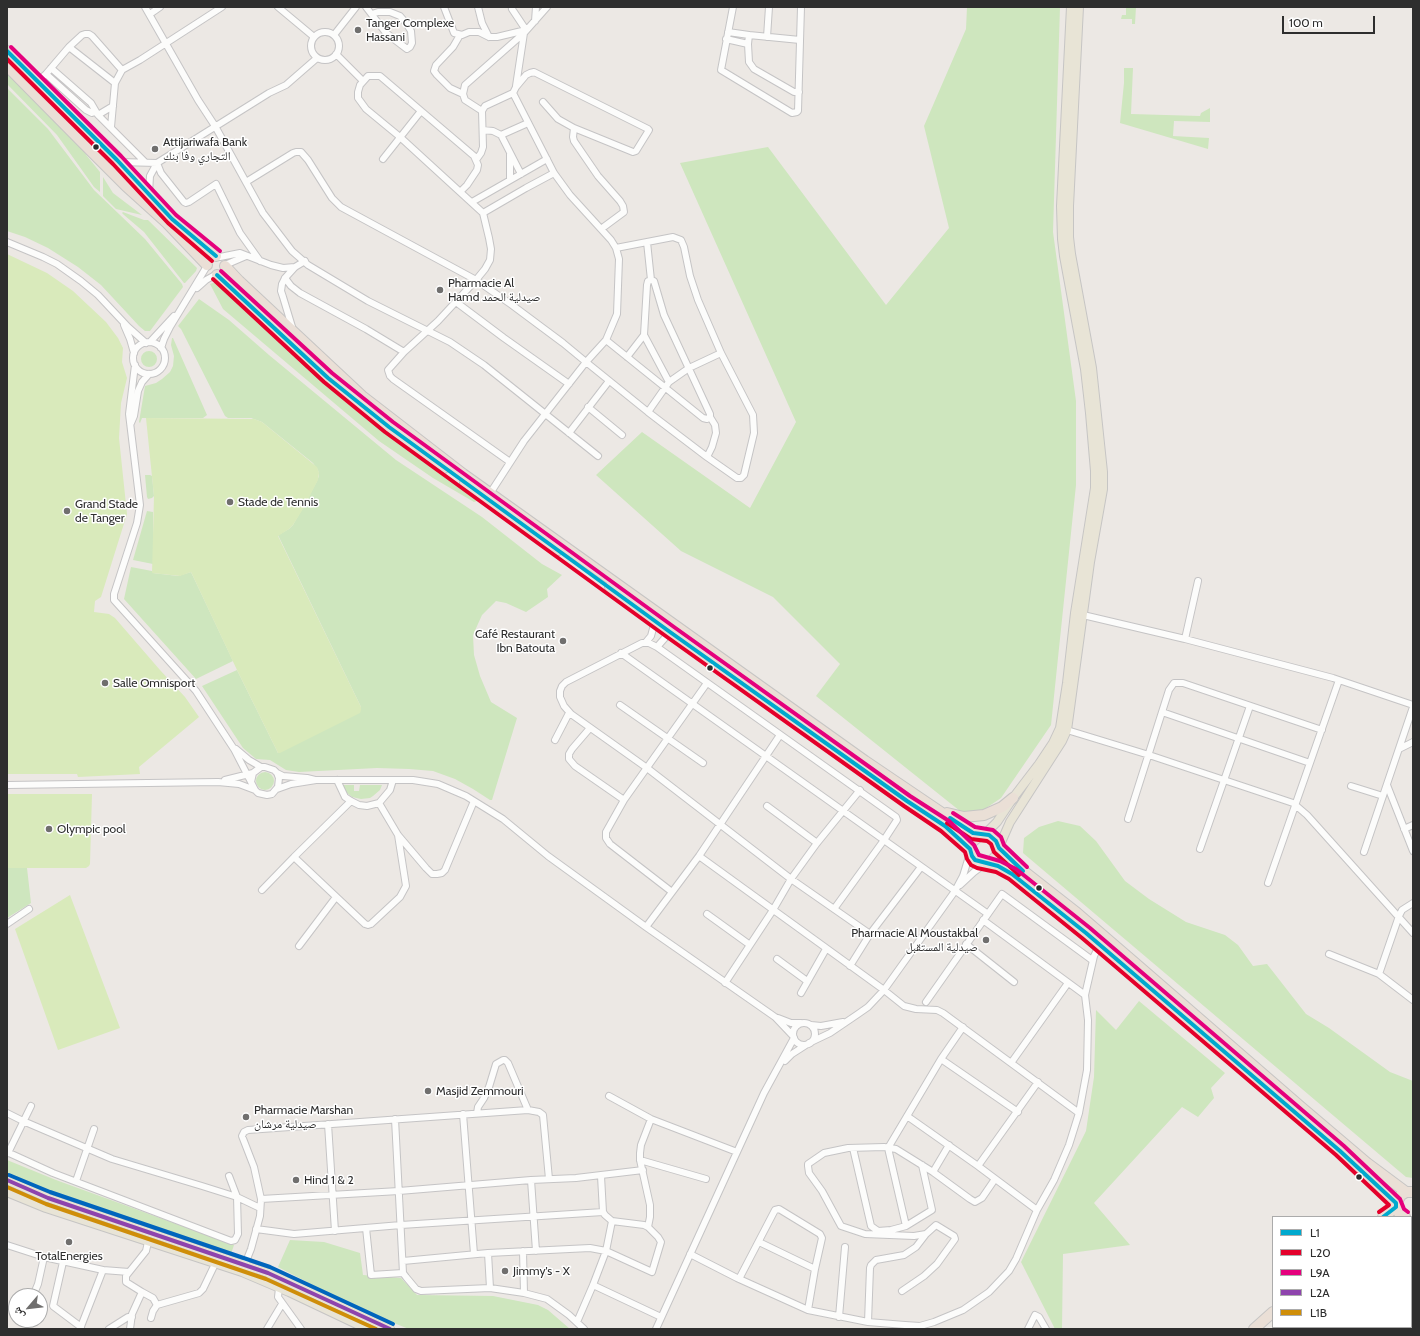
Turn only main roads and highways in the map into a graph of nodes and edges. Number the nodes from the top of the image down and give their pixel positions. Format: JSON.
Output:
{"nodes":[{"id":1,"x":1070,"y":7,"type":"edge"},
{"id":2,"x":1079,"y":7,"type":"edge"},
{"id":3,"x":7,"y":51,"type":"edge"},
{"id":4,"x":7,"y":66,"type":"edge"},
{"id":5,"x":221,"y":261,"type":"junction"},
{"id":6,"x":207,"y":265,"type":"junction"},
{"id":7,"x":216,"y":275,"type":"junction"},
{"id":8,"x":488,"y":496,"type":"junction"},
{"id":9,"x":673,"y":628,"type":"junction"},
{"id":10,"x":1013,"y":798,"type":"junction"},
{"id":11,"x":941,"y":811,"type":"junction"},
{"id":12,"x":983,"y":835,"type":"junction"},
{"id":13,"x":999,"y":847,"type":"junction"},
{"id":14,"x":970,"y":850,"type":"junction"},
{"id":15,"x":987,"y":863,"type":"junction"},
{"id":16,"x":1101,"y":941,"type":"junction"},
{"id":17,"x":7,"y":1180,"type":"edge"},
{"id":18,"x":7,"y":1192,"type":"edge"},
{"id":19,"x":1409,"y":1192,"type":"edge"},
{"id":20,"x":1396,"y":1205,"type":"junction"},
{"id":21,"x":1384,"y":1216,"type":"edge"},
{"id":22,"x":1404,"y":1216,"type":"edge"},
{"id":23,"x":1272,"y":1313,"type":"edge"},
{"id":24,"x":367,"y":1329,"type":"edge"},
{"id":25,"x":390,"y":1329,"type":"edge"},
{"id":26,"x":1254,"y":1329,"type":"edge"}],
"edges":[{"from":1,"to":10,"type":"main road"},
{"from":2,"to":13,"type":"main road"},
{"from":3,"to":5,"type":"highway"},
{"from":4,"to":6,"type":"highway"},
{"from":5,"to":6,"type":"highway"},
{"from":5,"to":7,"type":"highway"},
{"from":5,"to":8,"type":"highway"},
{"from":6,"to":7,"type":"highway"},
{"from":7,"to":8,"type":"highway"},
{"from":8,"to":9,"type":"highway"},
{"from":8,"to":9,"type":"highway"},
{"from":9,"to":11,"type":"highway"},
{"from":9,"to":14,"type":"highway"},
{"from":10,"to":11,"type":"highway"},
{"from":10,"to":12,"type":"main road"},
{"from":11,"to":12,"type":"highway"},
{"from":12,"to":13,"type":"highway"},
{"from":12,"to":14,"type":"highway"},
{"from":13,"to":15,"type":"highway"},
{"from":13,"to":16,"type":"highway"},
{"from":14,"to":15,"type":"highway"},
{"from":15,"to":16,"type":"highway"},
{"from":16,"to":19,"type":"highway"},
{"from":16,"to":20,"type":"highway"},
{"from":17,"to":25,"type":"main road"},
{"from":18,"to":24,"type":"main road"},
{"from":19,"to":20,"type":"highway"},
{"from":20,"to":21,"type":"highway"},
{"from":20,"to":22,"type":"highway"},
{"from":23,"to":26,"type":"highway"}]}
